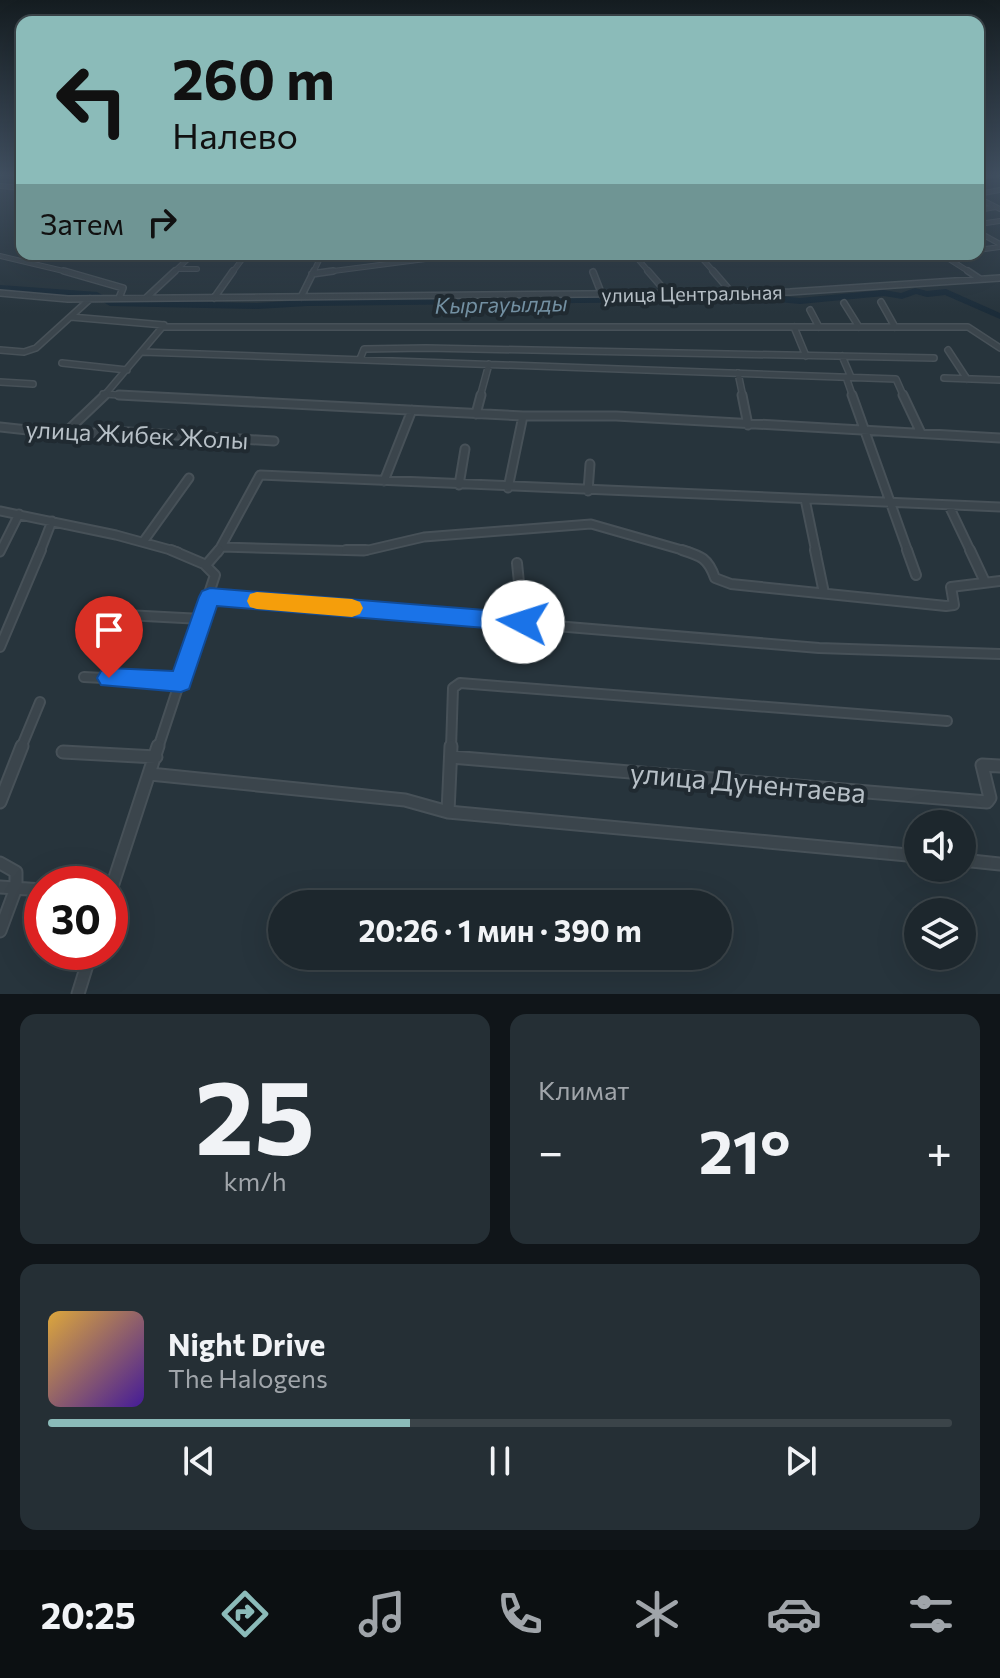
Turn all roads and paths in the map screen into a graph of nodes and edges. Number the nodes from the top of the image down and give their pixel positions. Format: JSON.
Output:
{"nodes":[{"id":1,"x":17,"y":260,"type":"edge"},
{"id":2,"x":187,"y":260,"type":"edge"},
{"id":3,"x":242,"y":260,"type":"edge"},
{"id":4,"x":319,"y":260,"type":"edge"},
{"id":5,"x":418,"y":260,"type":"edge"},
{"id":6,"x":639,"y":260,"type":"edge"},
{"id":7,"x":703,"y":260,"type":"edge"},
{"id":8,"x":951,"y":260,"type":"edge"},
{"id":9,"x":179,"y":269,"type":"junction"},
{"id":10,"x":197,"y":269,"type":"dead end"},
{"id":11,"x":593,"y":272,"type":"dead end"},
{"id":12,"x":312,"y":274,"type":"junction"},
{"id":13,"x":1000,"y":278,"type":"edge"},
{"id":14,"x":980,"y":279,"type":"junction"},
{"id":15,"x":0,"y":293,"type":"edge"},
{"id":16,"x":732,"y":293,"type":"junction"},
{"id":17,"x":668,"y":294,"type":"junction"},
{"id":18,"x":602,"y":295,"type":"junction"},
{"id":19,"x":301,"y":297,"type":"junction"},
{"id":20,"x":119,"y":298,"type":"junction"},
{"id":21,"x":146,"y":298,"type":"junction"},
{"id":22,"x":214,"y":298,"type":"junction"},
{"id":23,"x":94,"y":299,"type":"junction"},
{"id":24,"x":881,"y":302,"type":"dead end"},
{"id":25,"x":844,"y":303,"type":"dead end"},
{"id":26,"x":810,"y":310,"type":"dead end"},
{"id":27,"x":71,"y":317,"type":"junction"},
{"id":28,"x":163,"y":327,"type":"junction"},
{"id":29,"x":794,"y":327,"type":"junction"},
{"id":30,"x":819,"y":327,"type":"junction"},
{"id":31,"x":859,"y":327,"type":"junction"},
{"id":32,"x":895,"y":327,"type":"junction"},
{"id":33,"x":1000,"y":348,"type":"edge"},
{"id":34,"x":948,"y":350,"type":"dead end"},
{"id":35,"x":4,"y":351,"type":"edge"},
{"id":36,"x":143,"y":352,"type":"junction"},
{"id":37,"x":806,"y":356,"type":"junction"},
{"id":38,"x":842,"y":356,"type":"junction"},
{"id":39,"x":0,"y":358,"type":"edge"},
{"id":40,"x":934,"y":358,"type":"dead end"},
{"id":41,"x":360,"y":359,"type":"junction"},
{"id":42,"x":62,"y":363,"type":"dead end"},
{"id":43,"x":489,"y":364,"type":"junction"},
{"id":44,"x":127,"y":370,"type":"junction"},
{"id":45,"x":738,"y":373,"type":"junction"},
{"id":46,"x":849,"y":377,"type":"junction"},
{"id":47,"x":944,"y":378,"type":"dead end"},
{"id":48,"x":967,"y":379,"type":"junction"},
{"id":49,"x":999,"y":381,"type":"edge"},
{"id":50,"x":0,"y":382,"type":"edge"},
{"id":51,"x":33,"y":384,"type":"dead end"},
{"id":52,"x":103,"y":394,"type":"junction"},
{"id":53,"x":412,"y":410,"type":"junction"},
{"id":54,"x":476,"y":414,"type":"junction"},
{"id":55,"x":523,"y":416,"type":"junction"},
{"id":56,"x":748,"y":425,"type":"junction"},
{"id":57,"x":0,"y":427,"type":"edge"},
{"id":58,"x":864,"y":431,"type":"junction"},
{"id":59,"x":921,"y":433,"type":"junction"},
{"id":60,"x":64,"y":434,"type":"junction"},
{"id":61,"x":1000,"y":438,"type":"edge"},
{"id":62,"x":274,"y":441,"type":"dead end"},
{"id":63,"x":465,"y":449,"type":"dead end"},
{"id":64,"x":590,"y":464,"type":"dead end"},
{"id":65,"x":189,"y":478,"type":"dead end"},
{"id":66,"x":384,"y":481,"type":"junction"},
{"id":67,"x":459,"y":485,"type":"junction"},
{"id":68,"x":508,"y":488,"type":"junction"},
{"id":69,"x":588,"y":491,"type":"junction"},
{"id":70,"x":805,"y":499,"type":"junction"},
{"id":71,"x":889,"y":503,"type":"junction"},
{"id":72,"x":949,"y":506,"type":"junction"},
{"id":73,"x":1000,"y":507,"type":"edge"},
{"id":74,"x":0,"y":511,"type":"edge"},
{"id":75,"x":19,"y":514,"type":"junction"},
{"id":76,"x":52,"y":521,"type":"junction"},
{"id":77,"x":143,"y":542,"type":"junction"},
{"id":78,"x":221,"y":547,"type":"junction"},
{"id":79,"x":0,"y":552,"type":"edge"},
{"id":80,"x":517,"y":563,"type":"dead end"},
{"id":81,"x":207,"y":564,"type":"junction"},
{"id":82,"x":916,"y":575,"type":"dead end"},
{"id":83,"x":1000,"y":581,"type":"edge"},
{"id":84,"x":985,"y":582,"type":"junction"},
{"id":85,"x":824,"y":593,"type":"junction"},
{"id":86,"x":210,"y":597,"type":"junction"},
{"id":87,"x":107,"y":614,"type":"dead end"},
{"id":88,"x":202,"y":619,"type":"junction"},
{"id":89,"x":523,"y":622,"type":"junction"},
{"id":90,"x":0,"y":647,"type":"edge"},
{"id":91,"x":1000,"y":654,"type":"edge"},
{"id":92,"x":84,"y":677,"type":"dead end"},
{"id":93,"x":181,"y":682,"type":"junction"},
{"id":94,"x":40,"y":702,"type":"dead end"},
{"id":95,"x":947,"y":721,"type":"dead end"},
{"id":96,"x":63,"y":752,"type":"dead end"},
{"id":97,"x":156,"y":757,"type":"junction"},
{"id":98,"x":451,"y":757,"type":"junction"},
{"id":99,"x":1000,"y":766,"type":"edge"},
{"id":100,"x":150,"y":774,"type":"junction"},
{"id":101,"x":0,"y":802,"type":"edge"},
{"id":102,"x":448,"y":812,"type":"junction"},
{"id":103,"x":904,"y":855,"type":"edge"},
{"id":104,"x":976,"y":861,"type":"edge"},
{"id":105,"x":0,"y":863,"type":"edge"},
{"id":106,"x":1000,"y":864,"type":"edge"},
{"id":107,"x":119,"y":866,"type":"edge"},
{"id":108,"x":0,"y":887,"type":"edge"},
{"id":109,"x":16,"y":888,"type":"junction"},
{"id":110,"x":24,"y":889,"type":"edge"},
{"id":111,"x":0,"y":931,"type":"edge"},
{"id":112,"x":85,"y":970,"type":"edge"},
{"id":113,"x":78,"y":994,"type":"edge"}],
"edges":[{"from":1,"to":20,"type":"street"},
{"from":2,"to":9,"type":"street"},
{"from":3,"to":22,"type":"street"},
{"from":4,"to":12,"type":"street"},
{"from":5,"to":12,"type":"street"},
{"from":6,"to":17,"type":"street"},
{"from":7,"to":16,"type":"street"},
{"from":8,"to":14,"type":"street"},
{"from":9,"to":10,"type":"street"},
{"from":9,"to":21,"type":"street"},
{"from":11,"to":18,"type":"street"},
{"from":12,"to":19,"type":"street"},
{"from":13,"to":14,"type":"street","name":"улица Центральная"},
{"from":14,"to":16,"type":"street","name":"улица Центральная"},
{"from":15,"to":23,"type":"street","name":"улица Центральная"},
{"from":16,"to":17,"type":"street","name":"улица Центральная"},
{"from":17,"to":18,"type":"street","name":"улица Центральная"},
{"from":18,"to":19,"type":"street","name":"улица Центральная"},
{"from":19,"to":22,"type":"street","name":"улица Центральная"},
{"from":20,"to":21,"type":"street","name":"улица Центральная"},
{"from":20,"to":23,"type":"street","name":"улица Центральная"},
{"from":21,"to":22,"type":"street","name":"улица Центральная"},
{"from":23,"to":27,"type":"street"},
{"from":24,"to":32,"type":"street"},
{"from":25,"to":31,"type":"street"},
{"from":26,"to":30,"type":"street"},
{"from":27,"to":28,"type":"street"},
{"from":27,"to":35,"type":"street"},
{"from":28,"to":29,"type":"street"},
{"from":28,"to":36,"type":"street"},
{"from":29,"to":30,"type":"street"},
{"from":29,"to":37,"type":"street"},
{"from":30,"to":31,"type":"street"},
{"from":31,"to":32,"type":"street"},
{"from":32,"to":33,"type":"street"},
{"from":34,"to":48,"type":"street"},
{"from":35,"to":39,"type":"street"},
{"from":36,"to":41,"type":"street"},
{"from":36,"to":44,"type":"street"},
{"from":37,"to":38,"type":"street"},
{"from":37,"to":41,"type":"street"},
{"from":38,"to":40,"type":"street"},
{"from":38,"to":46,"type":"street"},
{"from":41,"to":43,"type":"street"},
{"from":42,"to":44,"type":"street"},
{"from":43,"to":45,"type":"street"},
{"from":43,"to":54,"type":"street"},
{"from":44,"to":52,"type":"street"},
{"from":45,"to":46,"type":"street"},
{"from":45,"to":56,"type":"street"},
{"from":46,"to":58,"type":"street"},
{"from":46,"to":59,"type":"street"},
{"from":47,"to":48,"type":"street"},
{"from":48,"to":49,"type":"street"},
{"from":50,"to":51,"type":"street"},
{"from":52,"to":53,"type":"street"},
{"from":52,"to":60,"type":"street"},
{"from":53,"to":54,"type":"street"},
{"from":53,"to":66,"type":"street"},
{"from":54,"to":55,"type":"street"},
{"from":55,"to":56,"type":"street"},
{"from":55,"to":68,"type":"street"},
{"from":56,"to":58,"type":"street"},
{"from":57,"to":60,"type":"street","name":"улица Жибек Жолы"},
{"from":58,"to":59,"type":"street"},
{"from":58,"to":71,"type":"street"},
{"from":59,"to":61,"type":"street"},
{"from":60,"to":62,"type":"street","name":"улица Жибек Жолы"},
{"from":63,"to":67,"type":"street"},
{"from":64,"to":69,"type":"street"},
{"from":65,"to":77,"type":"street"},
{"from":66,"to":67,"type":"street"},
{"from":66,"to":78,"type":"street"},
{"from":67,"to":68,"type":"street"},
{"from":68,"to":69,"type":"street"},
{"from":69,"to":70,"type":"street"},
{"from":70,"to":71,"type":"street"},
{"from":70,"to":85,"type":"street"},
{"from":71,"to":72,"type":"street"},
{"from":71,"to":82,"type":"street"},
{"from":72,"to":73,"type":"street"},
{"from":72,"to":84,"type":"street"},
{"from":74,"to":75,"type":"street"},
{"from":75,"to":76,"type":"street"},
{"from":75,"to":79,"type":"street"},
{"from":76,"to":77,"type":"street"},
{"from":76,"to":90,"type":"street"},
{"from":77,"to":81,"type":"street"},
{"from":78,"to":81,"type":"street"},
{"from":78,"to":85,"type":"street"},
{"from":80,"to":89,"type":"street"},
{"from":81,"to":86,"type":"street"},
{"from":83,"to":84,"type":"street"},
{"from":84,"to":85,"type":"street"},
{"from":86,"to":88,"type":"street"},
{"from":86,"to":89,"type":"street"},
{"from":87,"to":88,"type":"street"},
{"from":88,"to":93,"type":"street"},
{"from":89,"to":91,"type":"street"},
{"from":92,"to":93,"type":"street"},
{"from":93,"to":97,"type":"street"},
{"from":94,"to":101,"type":"street"},
{"from":95,"to":98,"type":"street"},
{"from":96,"to":97,"type":"street"},
{"from":97,"to":100,"type":"street"},
{"from":98,"to":99,"type":"street","name":"улица Дунентаева"},
{"from":98,"to":102,"type":"street"},
{"from":100,"to":102,"type":"street"},
{"from":100,"to":107,"type":"street"},
{"from":102,"to":103,"type":"street"},
{"from":104,"to":106,"type":"street"},
{"from":105,"to":109,"type":"street"},
{"from":108,"to":109,"type":"street"},
{"from":109,"to":110,"type":"street"},
{"from":109,"to":111,"type":"street"},
{"from":112,"to":113,"type":"street"}]}
